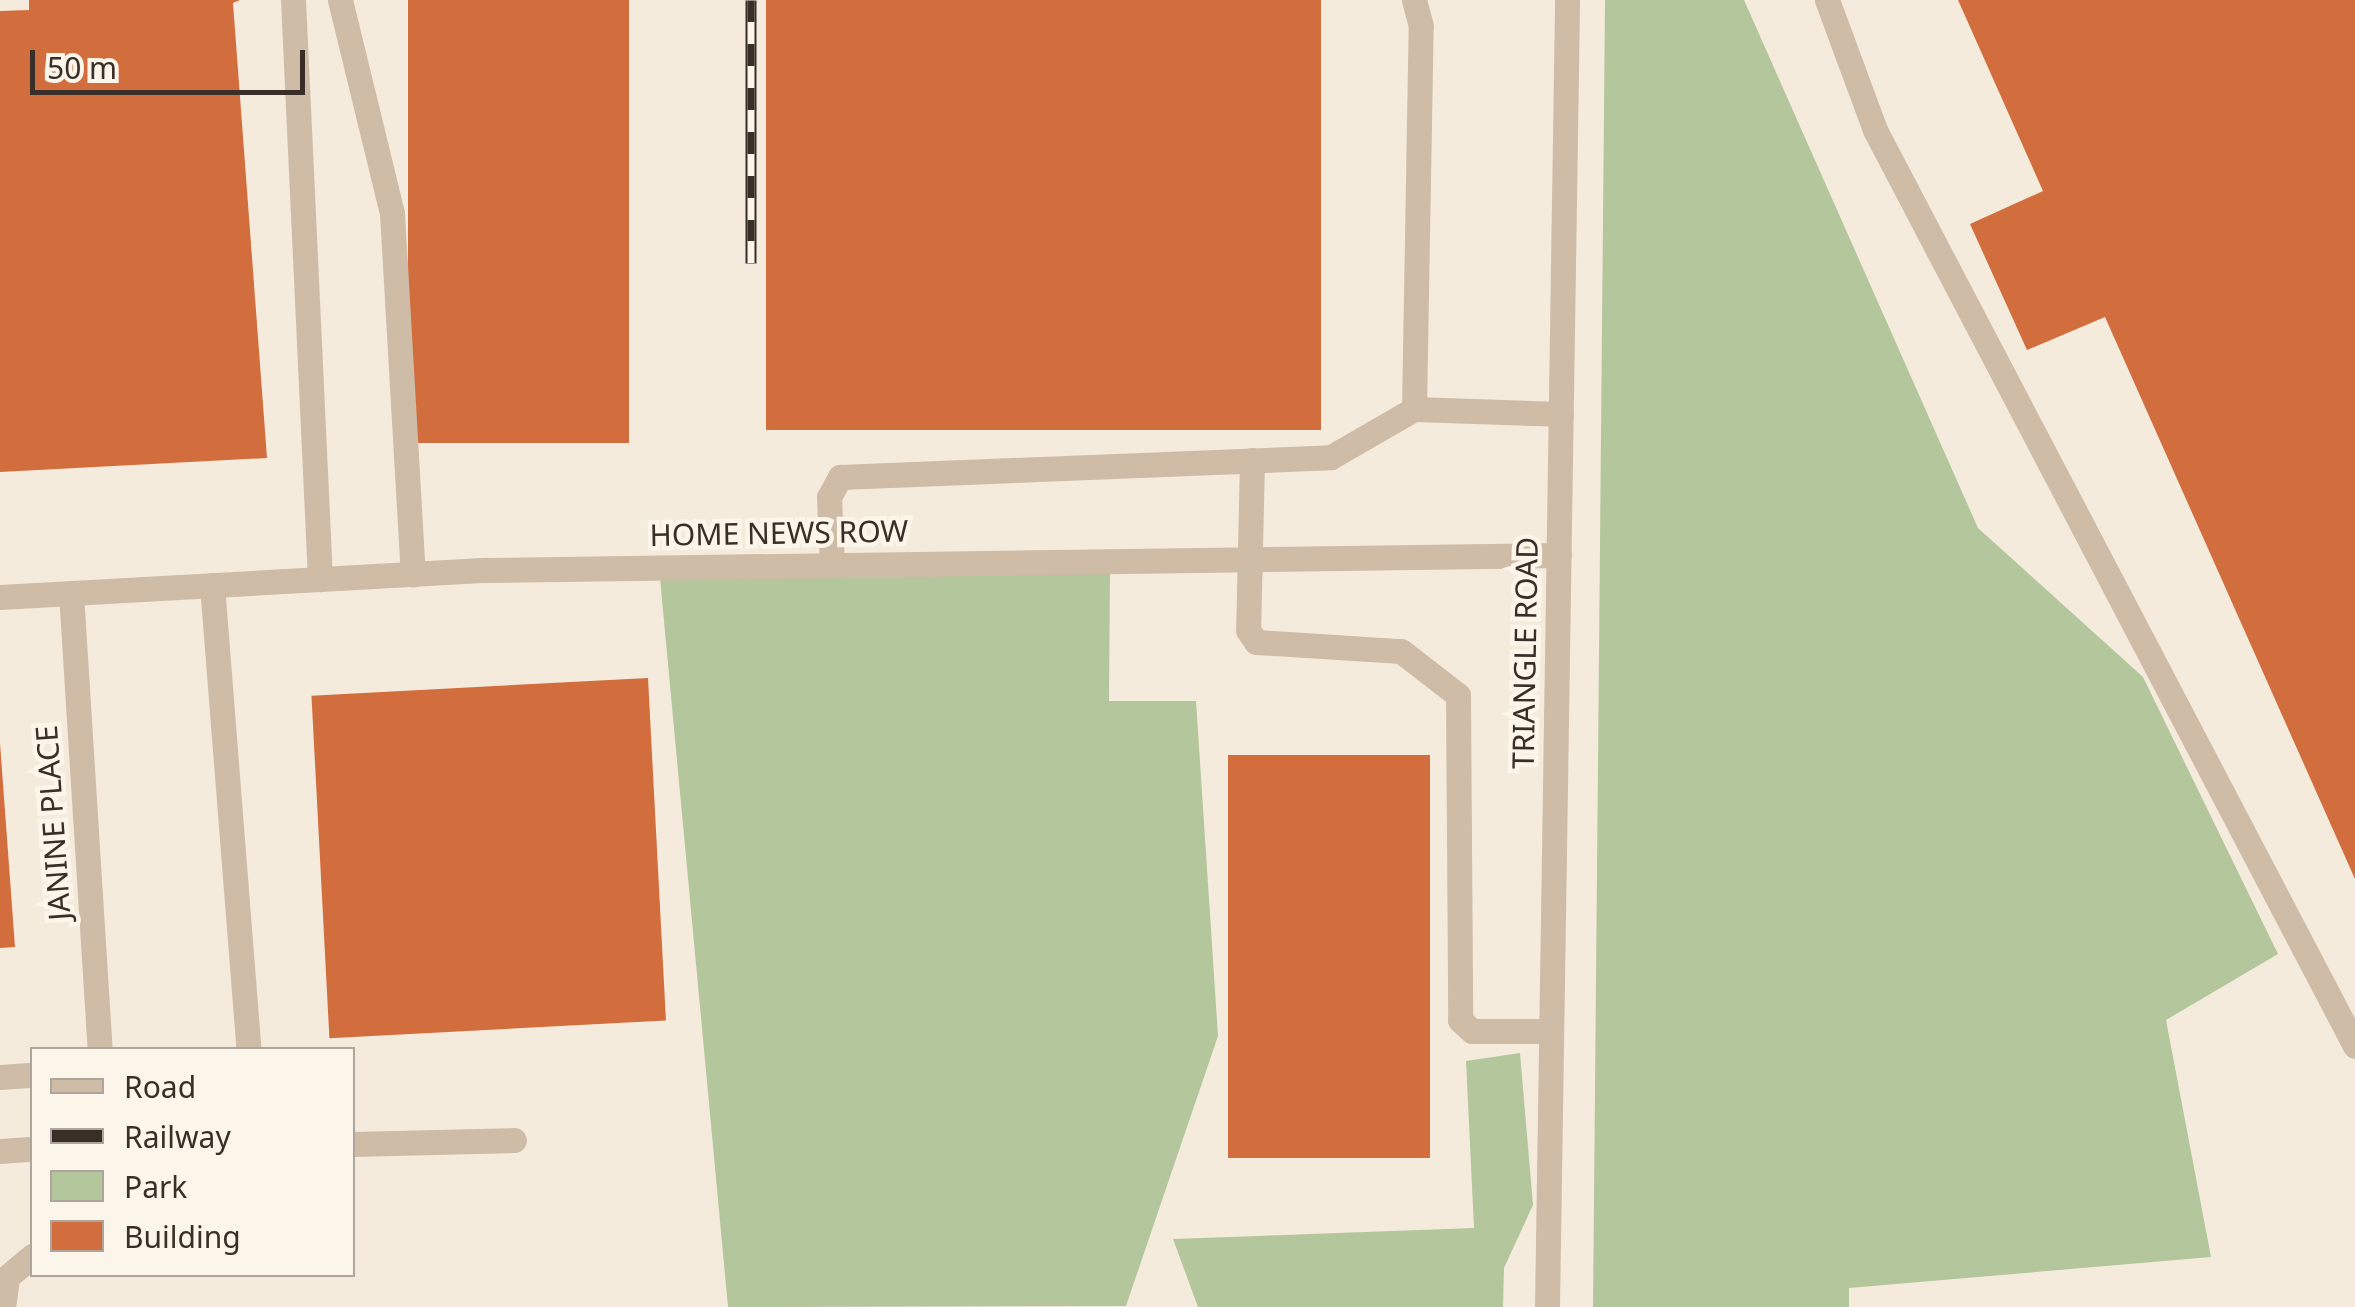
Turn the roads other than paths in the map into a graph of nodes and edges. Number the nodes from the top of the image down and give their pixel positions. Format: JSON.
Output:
{"nodes":[{"id":1,"x":293,"y":0,"type":"edge"},
{"id":2,"x":340,"y":0,"type":"edge"},
{"id":3,"x":1414,"y":0,"type":"edge"},
{"id":4,"x":1567,"y":0,"type":"edge"},
{"id":5,"x":1827,"y":0,"type":"edge"},
{"id":6,"x":1414,"y":410,"type":"junction"},
{"id":7,"x":1561,"y":414,"type":"junction"},
{"id":8,"x":1252,"y":460,"type":"junction"},
{"id":9,"x":1559,"y":555,"type":"junction"},
{"id":10,"x":1249,"y":559,"type":"junction"},
{"id":11,"x":832,"y":565,"type":"junction"},
{"id":12,"x":413,"y":574,"type":"junction"},
{"id":13,"x":320,"y":579,"type":"junction"},
{"id":14,"x":212,"y":585,"type":"junction"},
{"id":15,"x":70,"y":593,"type":"junction"},
{"id":16,"x":0,"y":597,"type":"edge"},
{"id":17,"x":1551,"y":1031,"type":"junction"},
{"id":18,"x":2355,"y":1046,"type":"edge"},
{"id":19,"x":100,"y":1047,"type":"edge"},
{"id":20,"x":248,"y":1047,"type":"edge"},
{"id":21,"x":30,"y":1075,"type":"edge"},
{"id":22,"x":0,"y":1076,"type":"edge"},
{"id":23,"x":514,"y":1140,"type":"dead end"},
{"id":24,"x":355,"y":1144,"type":"edge"},
{"id":25,"x":30,"y":1148,"type":"edge"},
{"id":26,"x":0,"y":1151,"type":"edge"},
{"id":27,"x":30,"y":1258,"type":"edge"},
{"id":28,"x":3,"y":1307,"type":"edge"},
{"id":29,"x":1547,"y":1307,"type":"edge"}],
"edges":[{"from":1,"to":13,"type":"street"},
{"from":2,"to":12,"type":"street"},
{"from":3,"to":6,"type":"street"},
{"from":4,"to":7,"type":"street","name":"TRIANGLE ROAD"},
{"from":5,"to":18,"type":"street"},
{"from":6,"to":7,"type":"street"},
{"from":6,"to":8,"type":"street"},
{"from":7,"to":9,"type":"street","name":"TRIANGLE ROAD"},
{"from":8,"to":10,"type":"street"},
{"from":8,"to":11,"type":"street"},
{"from":9,"to":10,"type":"street","name":"HOME NEWS ROW"},
{"from":9,"to":17,"type":"street","name":"TRIANGLE ROAD"},
{"from":10,"to":11,"type":"street","name":"HOME NEWS ROW"},
{"from":10,"to":17,"type":"street"},
{"from":11,"to":12,"type":"street","name":"HOME NEWS ROW"},
{"from":12,"to":13,"type":"street","name":"HOME NEWS ROW"},
{"from":13,"to":14,"type":"street","name":"HOME NEWS ROW"},
{"from":14,"to":15,"type":"street","name":"HOME NEWS ROW"},
{"from":14,"to":20,"type":"street"},
{"from":15,"to":16,"type":"street","name":"HOME NEWS ROW"},
{"from":15,"to":19,"type":"street","name":"JANINE PLACE"},
{"from":17,"to":29,"type":"street","name":"TRIANGLE ROAD"},
{"from":21,"to":22,"type":"street"},
{"from":23,"to":24,"type":"street"},
{"from":25,"to":26,"type":"street"},
{"from":27,"to":28,"type":"street"}]}
